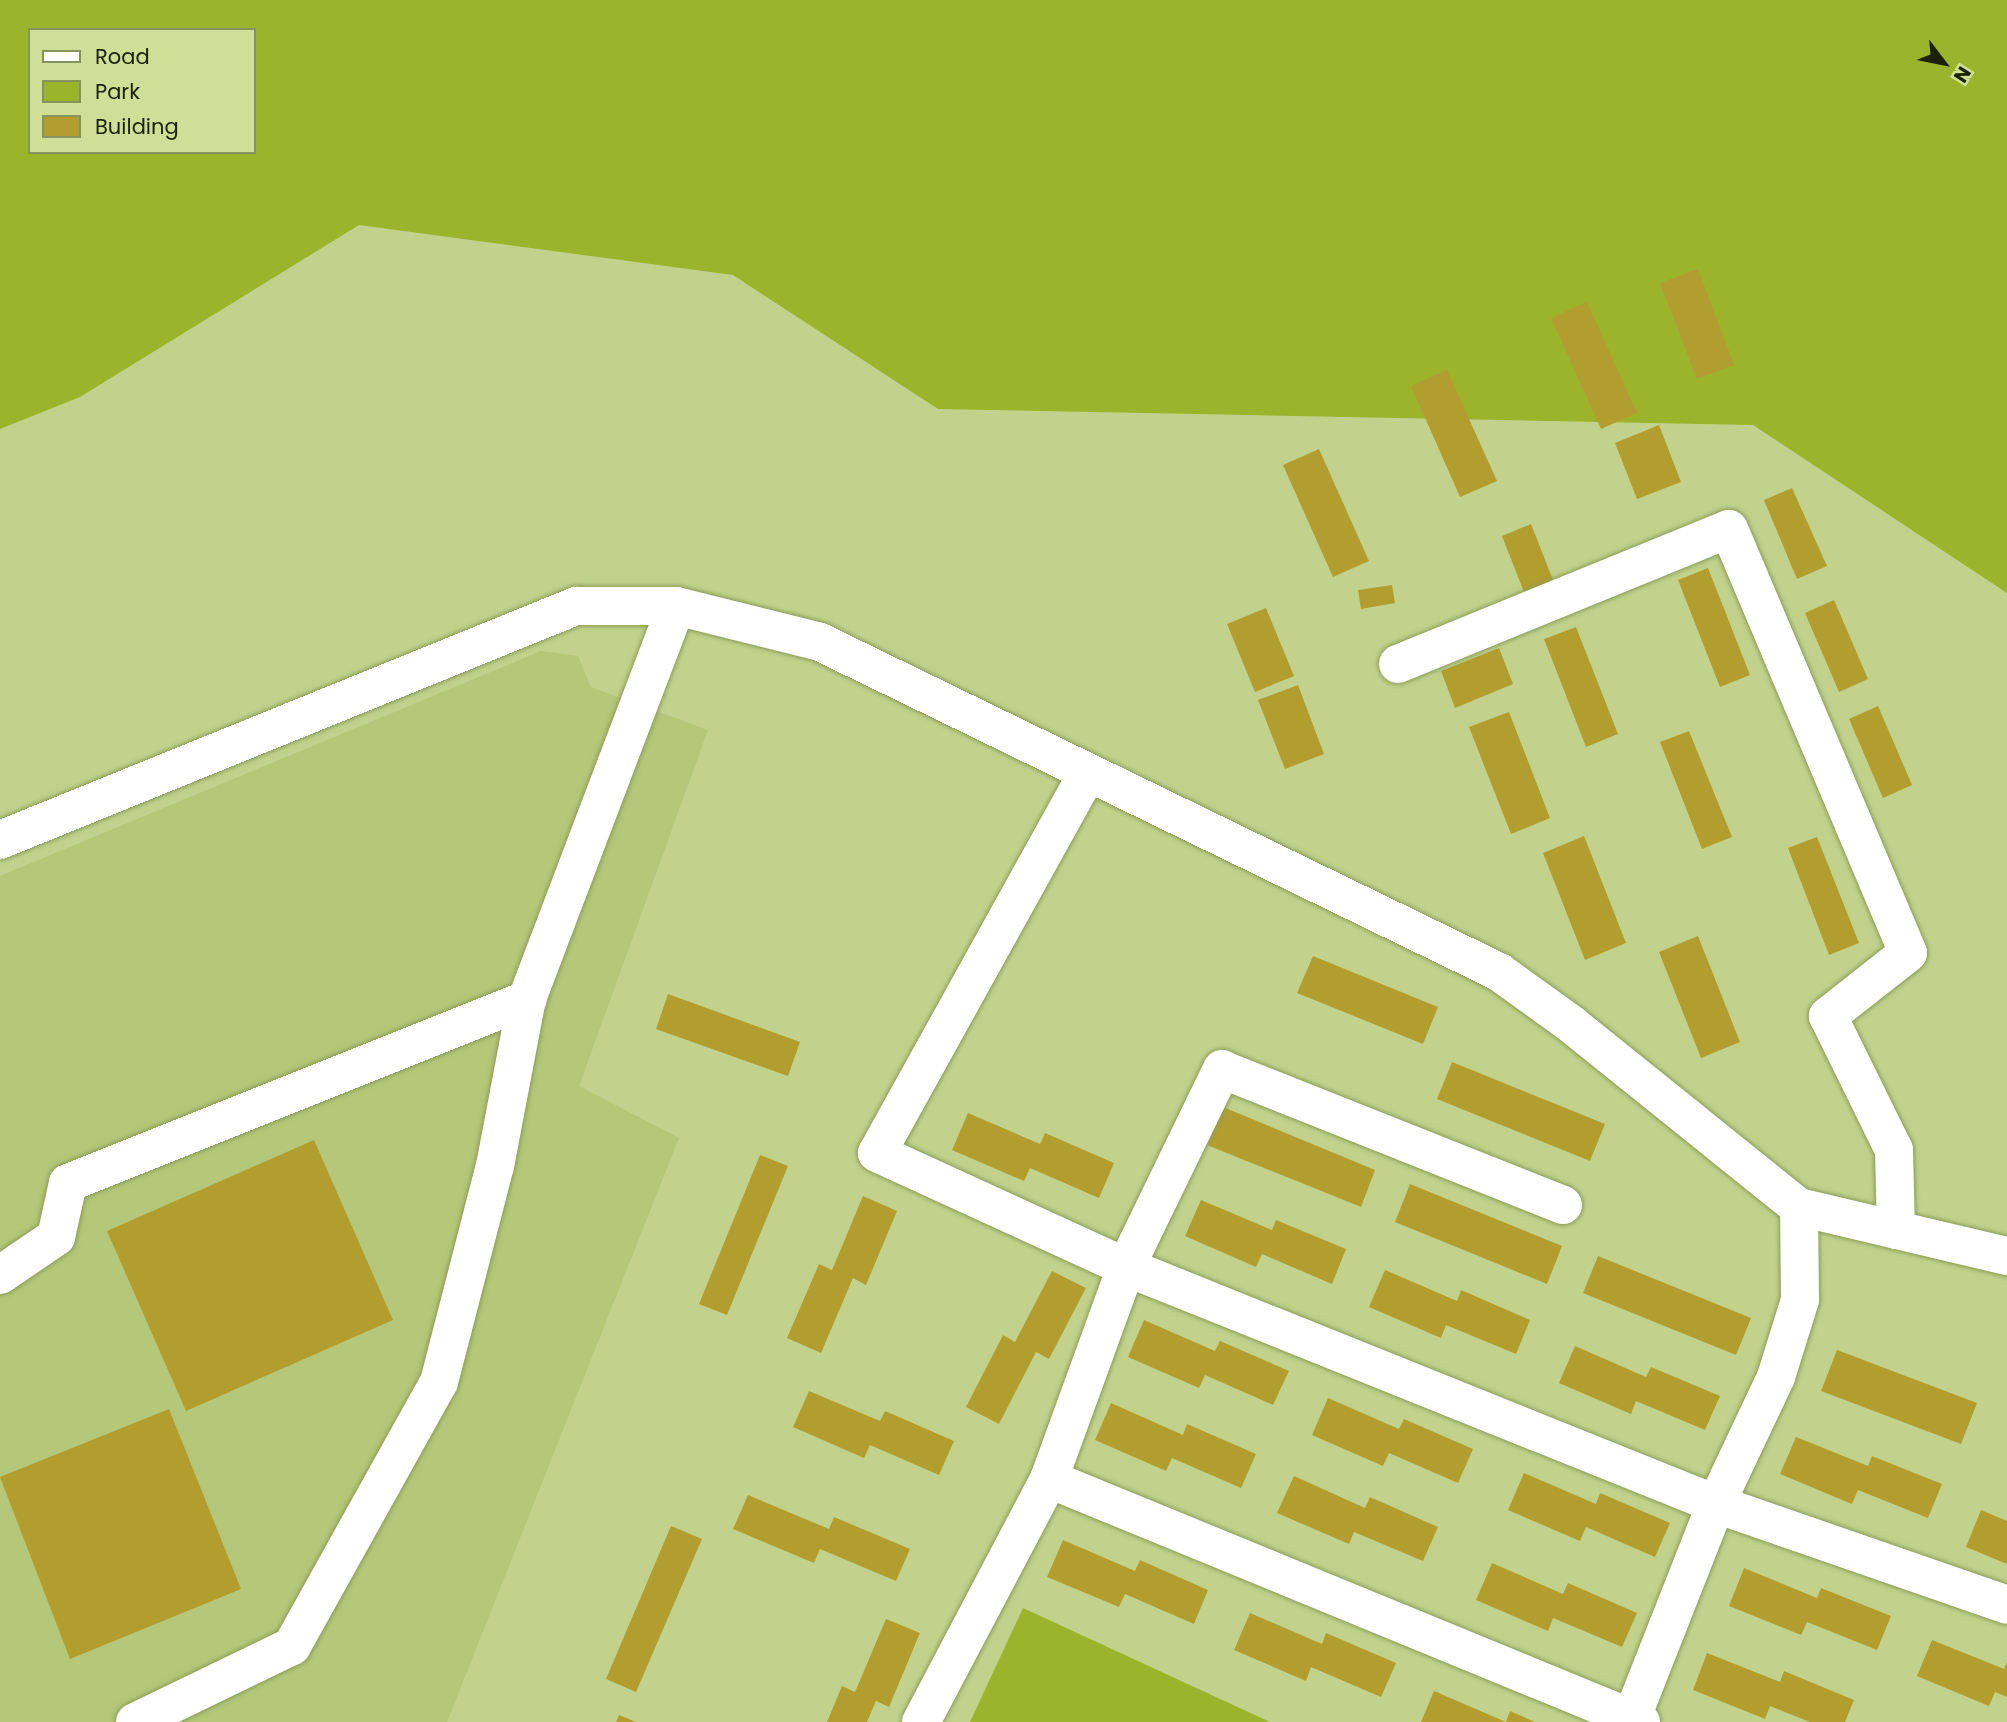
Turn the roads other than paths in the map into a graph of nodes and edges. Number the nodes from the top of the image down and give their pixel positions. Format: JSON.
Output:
{"nodes":[{"id":1,"x":676,"y":606,"type":"junction"},
{"id":2,"x":1398,"y":664,"type":"dead end"},
{"id":3,"x":1088,"y":773,"type":"junction"},
{"id":4,"x":0,"y":840,"type":"edge"},
{"id":5,"x":527,"y":999,"type":"junction"},
{"id":6,"x":1563,"y":1205,"type":"dead end"},
{"id":7,"x":1799,"y":1207,"type":"junction"},
{"id":8,"x":1896,"y":1230,"type":"junction"},
{"id":9,"x":2007,"y":1256,"type":"edge"},
{"id":10,"x":1126,"y":1266,"type":"junction"},
{"id":11,"x":0,"y":1275,"type":"edge"},
{"id":12,"x":1049,"y":1479,"type":"junction"},
{"id":13,"x":1716,"y":1504,"type":"junction"},
{"id":14,"x":2007,"y":1605,"type":"edge"},
{"id":15,"x":1634,"y":1721,"type":"edge"},
{"id":16,"x":135,"y":1722,"type":"edge"},
{"id":17,"x":921,"y":1722,"type":"edge"}],
"edges":[{"from":1,"to":3,"type":"street"},
{"from":1,"to":4,"type":"street"},
{"from":1,"to":5,"type":"street"},
{"from":2,"to":8,"type":"street"},
{"from":3,"to":7,"type":"street"},
{"from":3,"to":10,"type":"street"},
{"from":5,"to":11,"type":"street"},
{"from":5,"to":16,"type":"street"},
{"from":6,"to":10,"type":"street"},
{"from":7,"to":8,"type":"street"},
{"from":7,"to":13,"type":"street"},
{"from":8,"to":9,"type":"street"},
{"from":10,"to":12,"type":"street"},
{"from":10,"to":13,"type":"street"},
{"from":12,"to":15,"type":"street"},
{"from":12,"to":17,"type":"street"},
{"from":13,"to":14,"type":"street"},
{"from":13,"to":15,"type":"street"}]}
